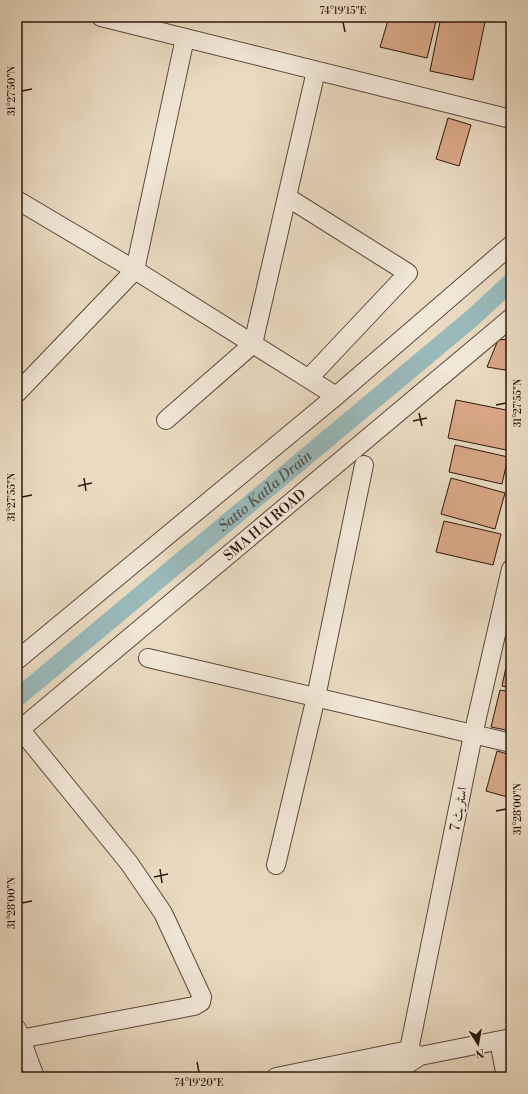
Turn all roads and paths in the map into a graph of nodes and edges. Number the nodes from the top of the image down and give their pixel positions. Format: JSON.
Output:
{"nodes":[{"id":1,"x":101,"y":17,"type":"edge"},
{"id":2,"x":185,"y":38,"type":"junction"},
{"id":3,"x":316,"y":71,"type":"junction"},
{"id":4,"x":511,"y":119,"type":"edge"},
{"id":5,"x":287,"y":197,"type":"junction"},
{"id":6,"x":17,"y":200,"type":"edge"},
{"id":7,"x":511,"y":245,"type":"edge"},
{"id":8,"x":135,"y":270,"type":"junction"},
{"id":9,"x":511,"y":318,"type":"edge"},
{"id":10,"x":253,"y":344,"type":"junction"},
{"id":11,"x":309,"y":378,"type":"junction"},
{"id":12,"x":17,"y":393,"type":"edge"},
{"id":13,"x":336,"y":396,"type":"junction"},
{"id":14,"x":166,"y":420,"type":"dead end"},
{"id":15,"x":364,"y":465,"type":"dead end"},
{"id":16,"x":511,"y":569,"type":"edge"},
{"id":17,"x":18,"y":658,"type":"edge"},
{"id":18,"x":148,"y":658,"type":"dead end"},
{"id":19,"x":316,"y":697,"type":"junction"},
{"id":20,"x":18,"y":730,"type":"edge"},
{"id":21,"x":473,"y":735,"type":"junction"},
{"id":22,"x":511,"y":743,"type":"edge"},
{"id":23,"x":276,"y":865,"type":"dead end"},
{"id":24,"x":19,"y":1034,"type":"edge"},
{"id":25,"x":505,"y":1039,"type":"edge"},
{"id":26,"x":414,"y":1053,"type":"junction"},
{"id":27,"x":34,"y":1077,"type":"edge"},
{"id":28,"x":276,"y":1077,"type":"edge"},
{"id":29,"x":348,"y":1077,"type":"edge"},
{"id":30,"x":506,"y":1077,"type":"edge"}],
"edges":[{"from":1,"to":2,"type":"street"},
{"from":2,"to":3,"type":"street"},
{"from":2,"to":8,"type":"street"},
{"from":3,"to":4,"type":"street"},
{"from":3,"to":5,"type":"street"},
{"from":5,"to":10,"type":"street"},
{"from":5,"to":11,"type":"street"},
{"from":6,"to":8,"type":"street"},
{"from":7,"to":13,"type":"street"},
{"from":8,"to":10,"type":"street"},
{"from":8,"to":12,"type":"street"},
{"from":9,"to":20,"type":"street","name":"SMA HAI ROAD"},
{"from":10,"to":11,"type":"street"},
{"from":10,"to":14,"type":"street"},
{"from":11,"to":13,"type":"street"},
{"from":13,"to":17,"type":"street"},
{"from":15,"to":19,"type":"street"},
{"from":16,"to":21,"type":"street","name":"اسٹریٹ 7"},
{"from":18,"to":19,"type":"street"},
{"from":19,"to":21,"type":"street"},
{"from":19,"to":23,"type":"street"},
{"from":20,"to":24,"type":"street"},
{"from":21,"to":22,"type":"street"},
{"from":21,"to":26,"type":"street","name":"اسٹریٹ 7"},
{"from":24,"to":27,"type":"street"},
{"from":25,"to":26,"type":"street"},
{"from":25,"to":30,"type":"street"},
{"from":26,"to":28,"type":"street"},
{"from":26,"to":29,"type":"street"}]}
